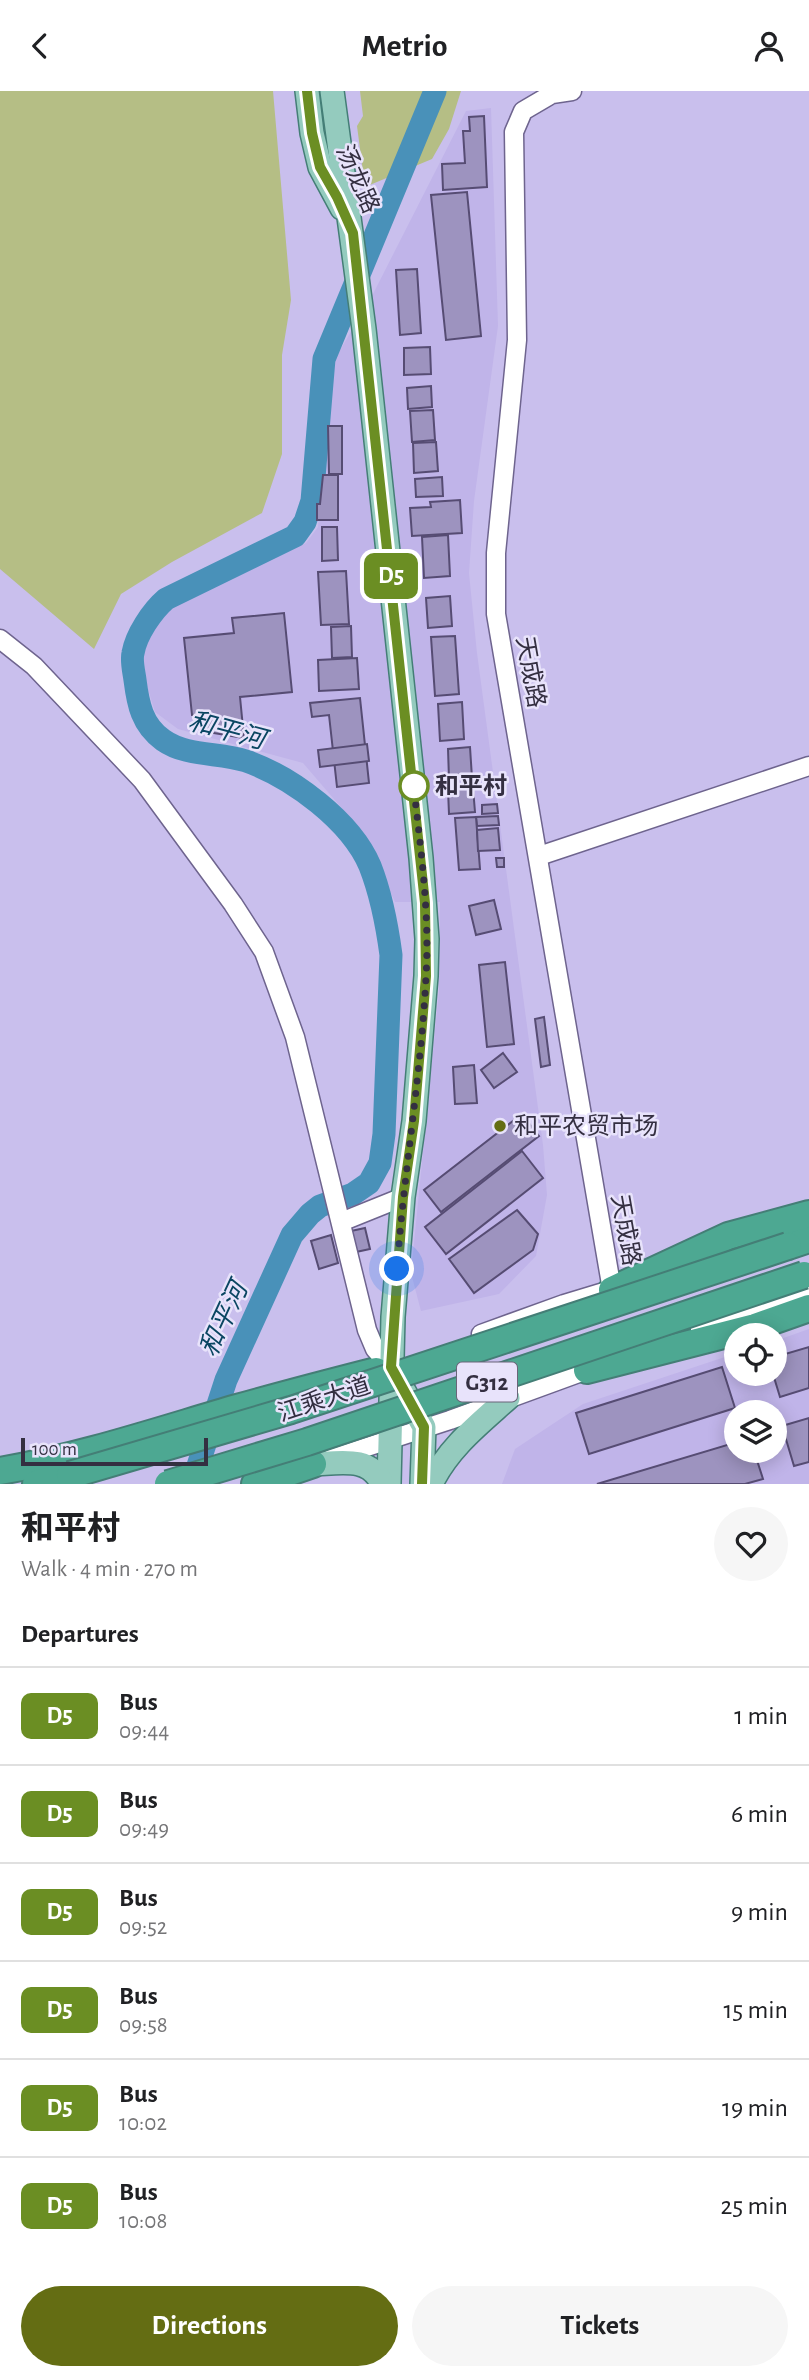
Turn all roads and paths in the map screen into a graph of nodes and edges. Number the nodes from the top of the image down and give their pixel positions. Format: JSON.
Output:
{"nodes":[{"id":1,"x":307,"y":91,"type":"edge"},
{"id":2,"x":332,"y":91,"type":"edge"},
{"id":3,"x":572,"y":91,"type":"edge"},
{"id":4,"x":552,"y":93,"type":"edge"},
{"id":5,"x":353,"y":233,"type":"junction"},
{"id":6,"x":0,"y":639,"type":"edge"},
{"id":7,"x":809,"y":767,"type":"edge"},
{"id":8,"x":539,"y":856,"type":"junction"},
{"id":9,"x":403,"y":1197,"type":"junction"},
{"id":10,"x":809,"y":1214,"type":"edge"},
{"id":11,"x":340,"y":1216,"type":"junction"},
{"id":12,"x":809,"y":1223,"type":"edge"},
{"id":13,"x":809,"y":1239,"type":"edge"},
{"id":14,"x":809,"y":1273,"type":"edge"},
{"id":15,"x":612,"y":1290,"type":"junction"},
{"id":16,"x":809,"y":1292,"type":"edge"},
{"id":17,"x":809,"y":1308,"type":"edge"},
{"id":18,"x":391,"y":1367,"type":"junction"},
{"id":19,"x":587,"y":1370,"type":"junction"},
{"id":20,"x":508,"y":1398,"type":"junction"},
{"id":21,"x":234,"y":1414,"type":"junction"},
{"id":22,"x":424,"y":1427,"type":"junction"},
{"id":23,"x":390,"y":1440,"type":"junction"},
{"id":24,"x":313,"y":1464,"type":"junction"},
{"id":25,"x":0,"y":1471,"type":"edge"},
{"id":26,"x":0,"y":1482,"type":"edge"},
{"id":27,"x":36,"y":1484,"type":"edge"},
{"id":28,"x":168,"y":1484,"type":"edge"},
{"id":29,"x":239,"y":1484,"type":"edge"},
{"id":30,"x":255,"y":1484,"type":"edge"},
{"id":31,"x":276,"y":1484,"type":"edge"},
{"id":32,"x":382,"y":1484,"type":"edge"},
{"id":33,"x":389,"y":1484,"type":"edge"},
{"id":34,"x":422,"y":1484,"type":"edge"},
{"id":35,"x":431,"y":1484,"type":"edge"}],
"edges":[{"from":1,"to":5,"type":"main road","name":"汤龙路"},
{"from":2,"to":5,"type":"main road","name":"汤龙路"},
{"from":3,"to":4,"type":"street","name":"天成路"},
{"from":4,"to":8,"type":"street","name":"天成路"},
{"from":5,"to":9,"type":"main road"},
{"from":6,"to":11,"type":"street"},
{"from":7,"to":8,"type":"street"},
{"from":8,"to":15,"type":"street","name":"天成路"},
{"from":9,"to":11,"type":"street"},
{"from":9,"to":18,"type":"main road"},
{"from":10,"to":15,"type":"highway"},
{"from":11,"to":18,"type":"street"},
{"from":12,"to":15,"type":"street"},
{"from":13,"to":27,"type":"highway","name":"江乘大道","number":"G312","bridge":true},
{"from":14,"to":28,"type":"highway","name":"江乘大道","number":"G312","bridge":true},
{"from":15,"to":18,"type":"street"},
{"from":16,"to":19,"type":"street"},
{"from":17,"to":19,"type":"highway"},
{"from":18,"to":21,"type":"highway"},
{"from":18,"to":22,"type":"main road"},
{"from":18,"to":23,"type":"main road"},
{"from":19,"to":20,"type":"street"},
{"from":20,"to":22,"type":"street"},
{"from":20,"to":35,"type":"main road"},
{"from":21,"to":25,"type":"highway"},
{"from":21,"to":26,"type":"street"},
{"from":22,"to":23,"type":"street"},
{"from":22,"to":34,"type":"main road"},
{"from":23,"to":24,"type":"street"},
{"from":23,"to":33,"type":"main road"},
{"from":24,"to":29,"type":"street"},
{"from":24,"to":30,"type":"highway"},
{"from":24,"to":31,"type":"street"},
{"from":24,"to":32,"type":"main road"}]}
